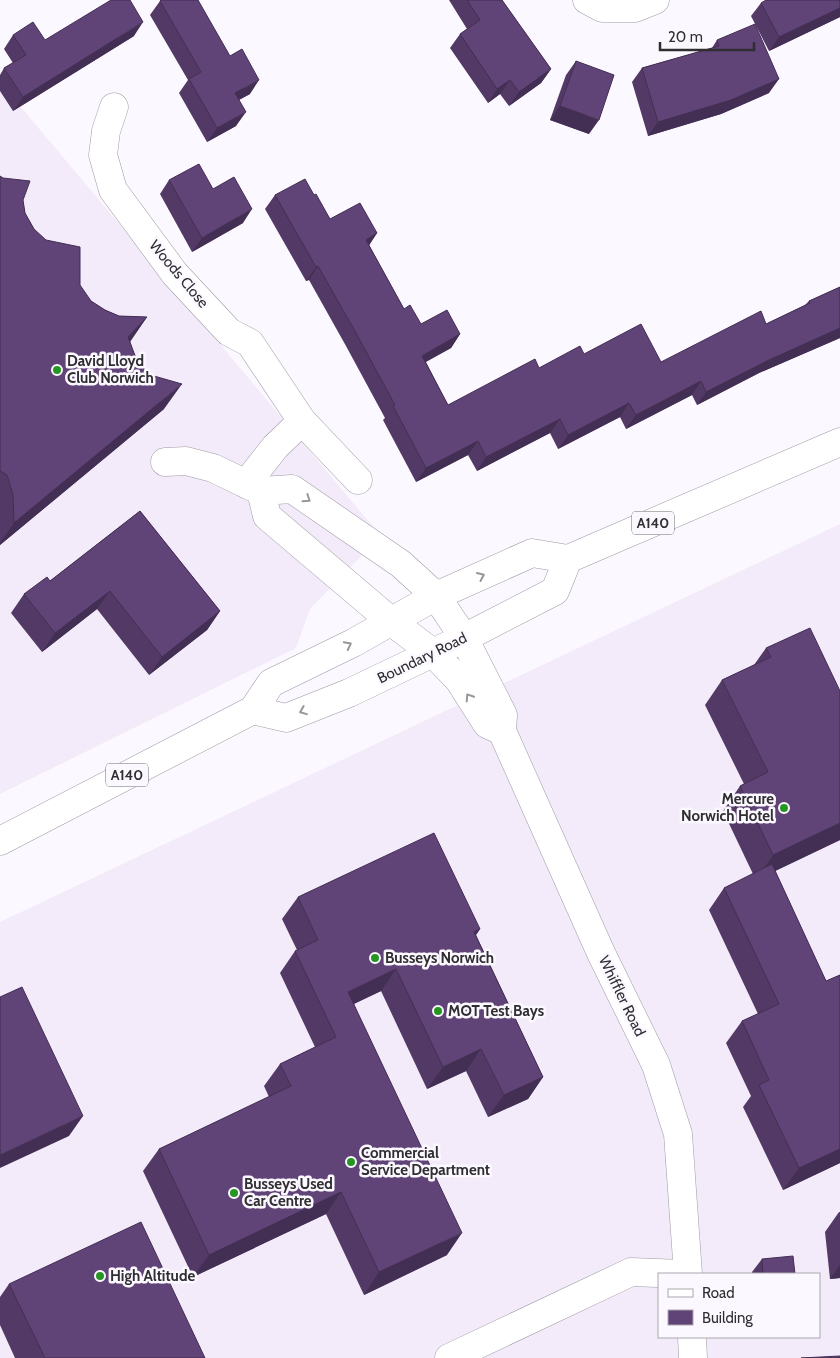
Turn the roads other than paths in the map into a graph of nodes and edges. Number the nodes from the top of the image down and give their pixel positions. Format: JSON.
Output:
{"nodes":[{"id":1,"x":587,"y":0,"type":"edge"},
{"id":2,"x":655,"y":0,"type":"edge"},
{"id":3,"x":114,"y":107,"type":"dead end"},
{"id":4,"x":302,"y":421,"type":"junction"},
{"id":5,"x":840,"y":442,"type":"edge"},
{"id":6,"x":165,"y":462,"type":"dead end"},
{"id":7,"x":358,"y":480,"type":"dead end"},
{"id":8,"x":254,"y":488,"type":"junction"},
{"id":9,"x":568,"y":559,"type":"junction"},
{"id":10,"x":436,"y":596,"type":"junction"},
{"id":11,"x":392,"y":622,"type":"junction"},
{"id":12,"x":464,"y":638,"type":"junction"},
{"id":13,"x":433,"y":653,"type":"junction"},
{"id":14,"x":253,"y":710,"type":"junction"},
{"id":15,"x":502,"y":731,"type":"junction"},
{"id":16,"x":0,"y":841,"type":"edge"},
{"id":17,"x":658,"y":1273,"type":"edge"},
{"id":18,"x":688,"y":1273,"type":"edge"},
{"id":19,"x":692,"y":1338,"type":"edge"},
{"id":20,"x":449,"y":1358,"type":"edge"},
{"id":21,"x":694,"y":1358,"type":"edge"}],
"edges":[{"from":1,"to":2,"type":"main road"},
{"from":3,"to":4,"type":"main road","name":"Woods Close"},
{"from":4,"to":7,"type":"main road","name":"Woods Close"},
{"from":4,"to":8,"type":"main road"},
{"from":5,"to":9,"type":"main road","number":"A140"},
{"from":6,"to":8,"type":"main road"},
{"from":8,"to":10,"type":"main road","one_way":true},
{"from":8,"to":11,"type":"main road"},
{"from":10,"to":9,"type":"main road","number":"A140","one_way":true},
{"from":9,"to":12,"type":"main road","name":"Boundary Road"},
{"from":10,"to":11,"type":"main road","number":"A140"},
{"from":10,"to":12,"type":"main road","name":"Whiffler Road"},
{"from":11,"to":13,"type":"main road"},
{"from":14,"to":11,"type":"main road","number":"A140","one_way":true},
{"from":12,"to":13,"type":"main road","name":"Boundary Road"},
{"from":12,"to":15,"type":"main road","name":"Whiffler Road"},
{"from":13,"to":14,"type":"main road","name":"Boundary Road","one_way":true},
{"from":15,"to":13,"type":"main road","one_way":true},
{"from":14,"to":16,"type":"main road","number":"A140"},
{"from":15,"to":18,"type":"main road","name":"Whiffler Road"},
{"from":17,"to":20,"type":"main road"},
{"from":19,"to":21,"type":"main road"}]}
